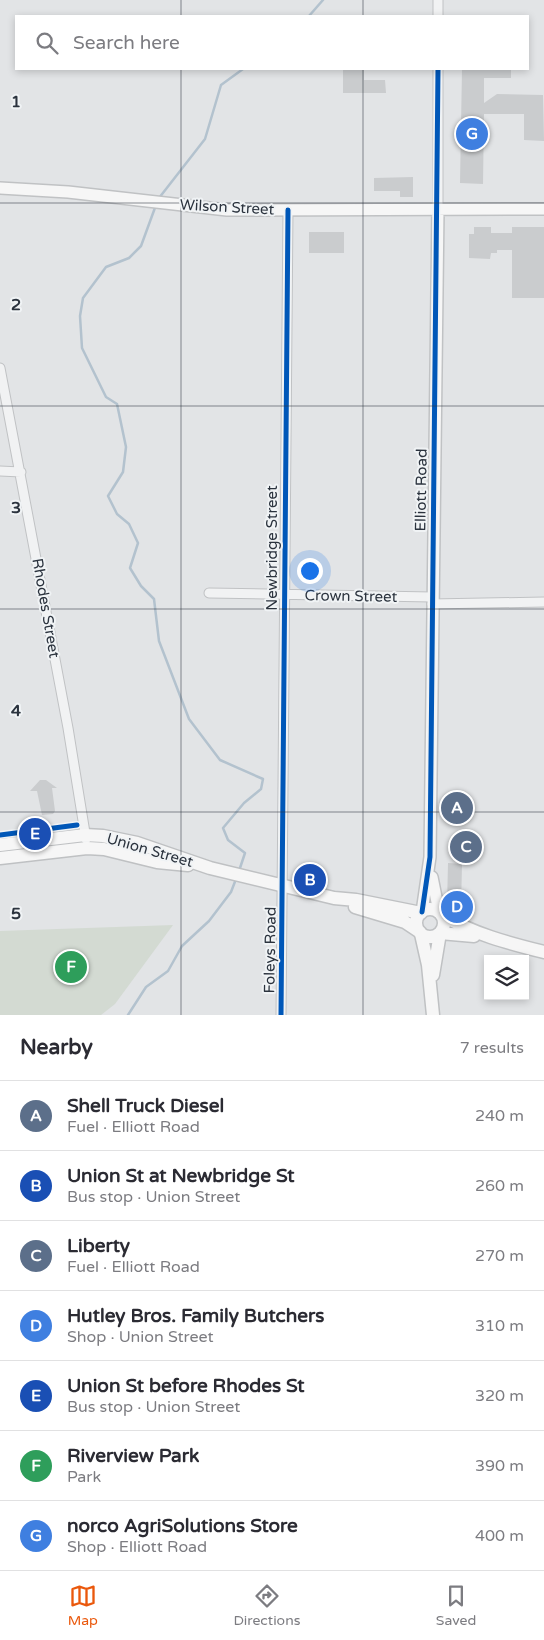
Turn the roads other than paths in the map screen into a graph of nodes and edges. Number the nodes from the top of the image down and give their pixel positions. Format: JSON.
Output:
{"nodes":[{"id":1,"x":438,"y":0,"type":"edge"},
{"id":2,"x":438,"y":15,"type":"edge"},
{"id":3,"x":438,"y":70,"type":"edge"},
{"id":4,"x":0,"y":188,"type":"edge"},
{"id":5,"x":438,"y":209,"type":"junction"},
{"id":6,"x":544,"y":209,"type":"edge"},
{"id":7,"x":288,"y":210,"type":"junction"},
{"id":8,"x":0,"y":368,"type":"edge"},
{"id":9,"x":0,"y":471,"type":"edge"},
{"id":10,"x":20,"y":472,"type":"junction"},
{"id":11,"x":210,"y":593,"type":"dead end"},
{"id":12,"x":284,"y":595,"type":"junction"},
{"id":13,"x":432,"y":601,"type":"junction"},
{"id":14,"x":544,"y":602,"type":"edge"},
{"id":15,"x":85,"y":835,"type":"junction"},
{"id":16,"x":0,"y":845,"type":"edge"},
{"id":17,"x":87,"y":848,"type":"junction"},
{"id":18,"x":0,"y":858,"type":"edge"},
{"id":19,"x":430,"y":858,"type":"junction"},
{"id":20,"x":210,"y":868,"type":"junction"},
{"id":21,"x":283,"y":885,"type":"junction"},
{"id":22,"x":334,"y":898,"type":"junction"},
{"id":23,"x":422,"y":912,"type":"junction"},
{"id":24,"x":440,"y":914,"type":"junction"},
{"id":25,"x":420,"y":933,"type":"junction"},
{"id":26,"x":440,"y":933,"type":"junction"},
{"id":27,"x":494,"y":939,"type":"junction"},
{"id":28,"x":544,"y":952,"type":"edge"},
{"id":29,"x":431,"y":992,"type":"junction"},
{"id":30,"x":281,"y":1015,"type":"edge"},
{"id":31,"x":433,"y":1015,"type":"edge"}],
"edges":[{"from":1,"to":2,"type":"street"},
{"from":3,"to":5,"type":"street","name":"Elliott Road"},
{"from":4,"to":7,"type":"street","name":"Wilson Street"},
{"from":5,"to":6,"type":"street","name":"Wilson Street"},
{"from":5,"to":7,"type":"street","name":"Wilson Street"},
{"from":5,"to":13,"type":"street","name":"Elliott Road"},
{"from":7,"to":12,"type":"street","name":"Newbridge Street"},
{"from":8,"to":10,"type":"street","name":"Rhodes Street"},
{"from":9,"to":10,"type":"street"},
{"from":10,"to":15,"type":"street","name":"Rhodes Street"},
{"from":11,"to":12,"type":"street","name":"Crown Street"},
{"from":12,"to":13,"type":"street","name":"Crown Street"},
{"from":12,"to":21,"type":"street","name":"Newbridge Street"},
{"from":13,"to":14,"type":"street","name":"Crown Street"},
{"from":13,"to":19,"type":"street","name":"Elliott Road"},
{"from":15,"to":16,"type":"main road","name":"Union Street"},
{"from":15,"to":17,"type":"street","name":"Rhodes Street"},
{"from":15,"to":20,"type":"main road","name":"Union Street"},
{"from":17,"to":18,"type":"main road","name":"Union Street"},
{"from":17,"to":20,"type":"main road","name":"Union Street"},
{"from":19,"to":23,"type":"street","name":"Elliott Road"},
{"from":19,"to":24,"type":"street","name":"Elliott Road"},
{"from":20,"to":21,"type":"main road","name":"Union Street"},
{"from":21,"to":22,"type":"main road","name":"Union Street"},
{"from":21,"to":30,"type":"street","name":"Foleys Road"},
{"from":22,"to":23,"type":"main road","name":"Union Street"},
{"from":22,"to":25,"type":"main road","name":"Union Street"},
{"from":23,"to":24,"type":"main road"},
{"from":23,"to":25,"type":"main road"},
{"from":24,"to":26,"type":"main road"},
{"from":24,"to":27,"type":"main road"},
{"from":25,"to":26,"type":"main road"},
{"from":25,"to":29,"type":"main road"},
{"from":26,"to":27,"type":"main road"},
{"from":26,"to":29,"type":"main road"},
{"from":27,"to":28,"type":"main road"},
{"from":29,"to":31,"type":"main road"}]}
